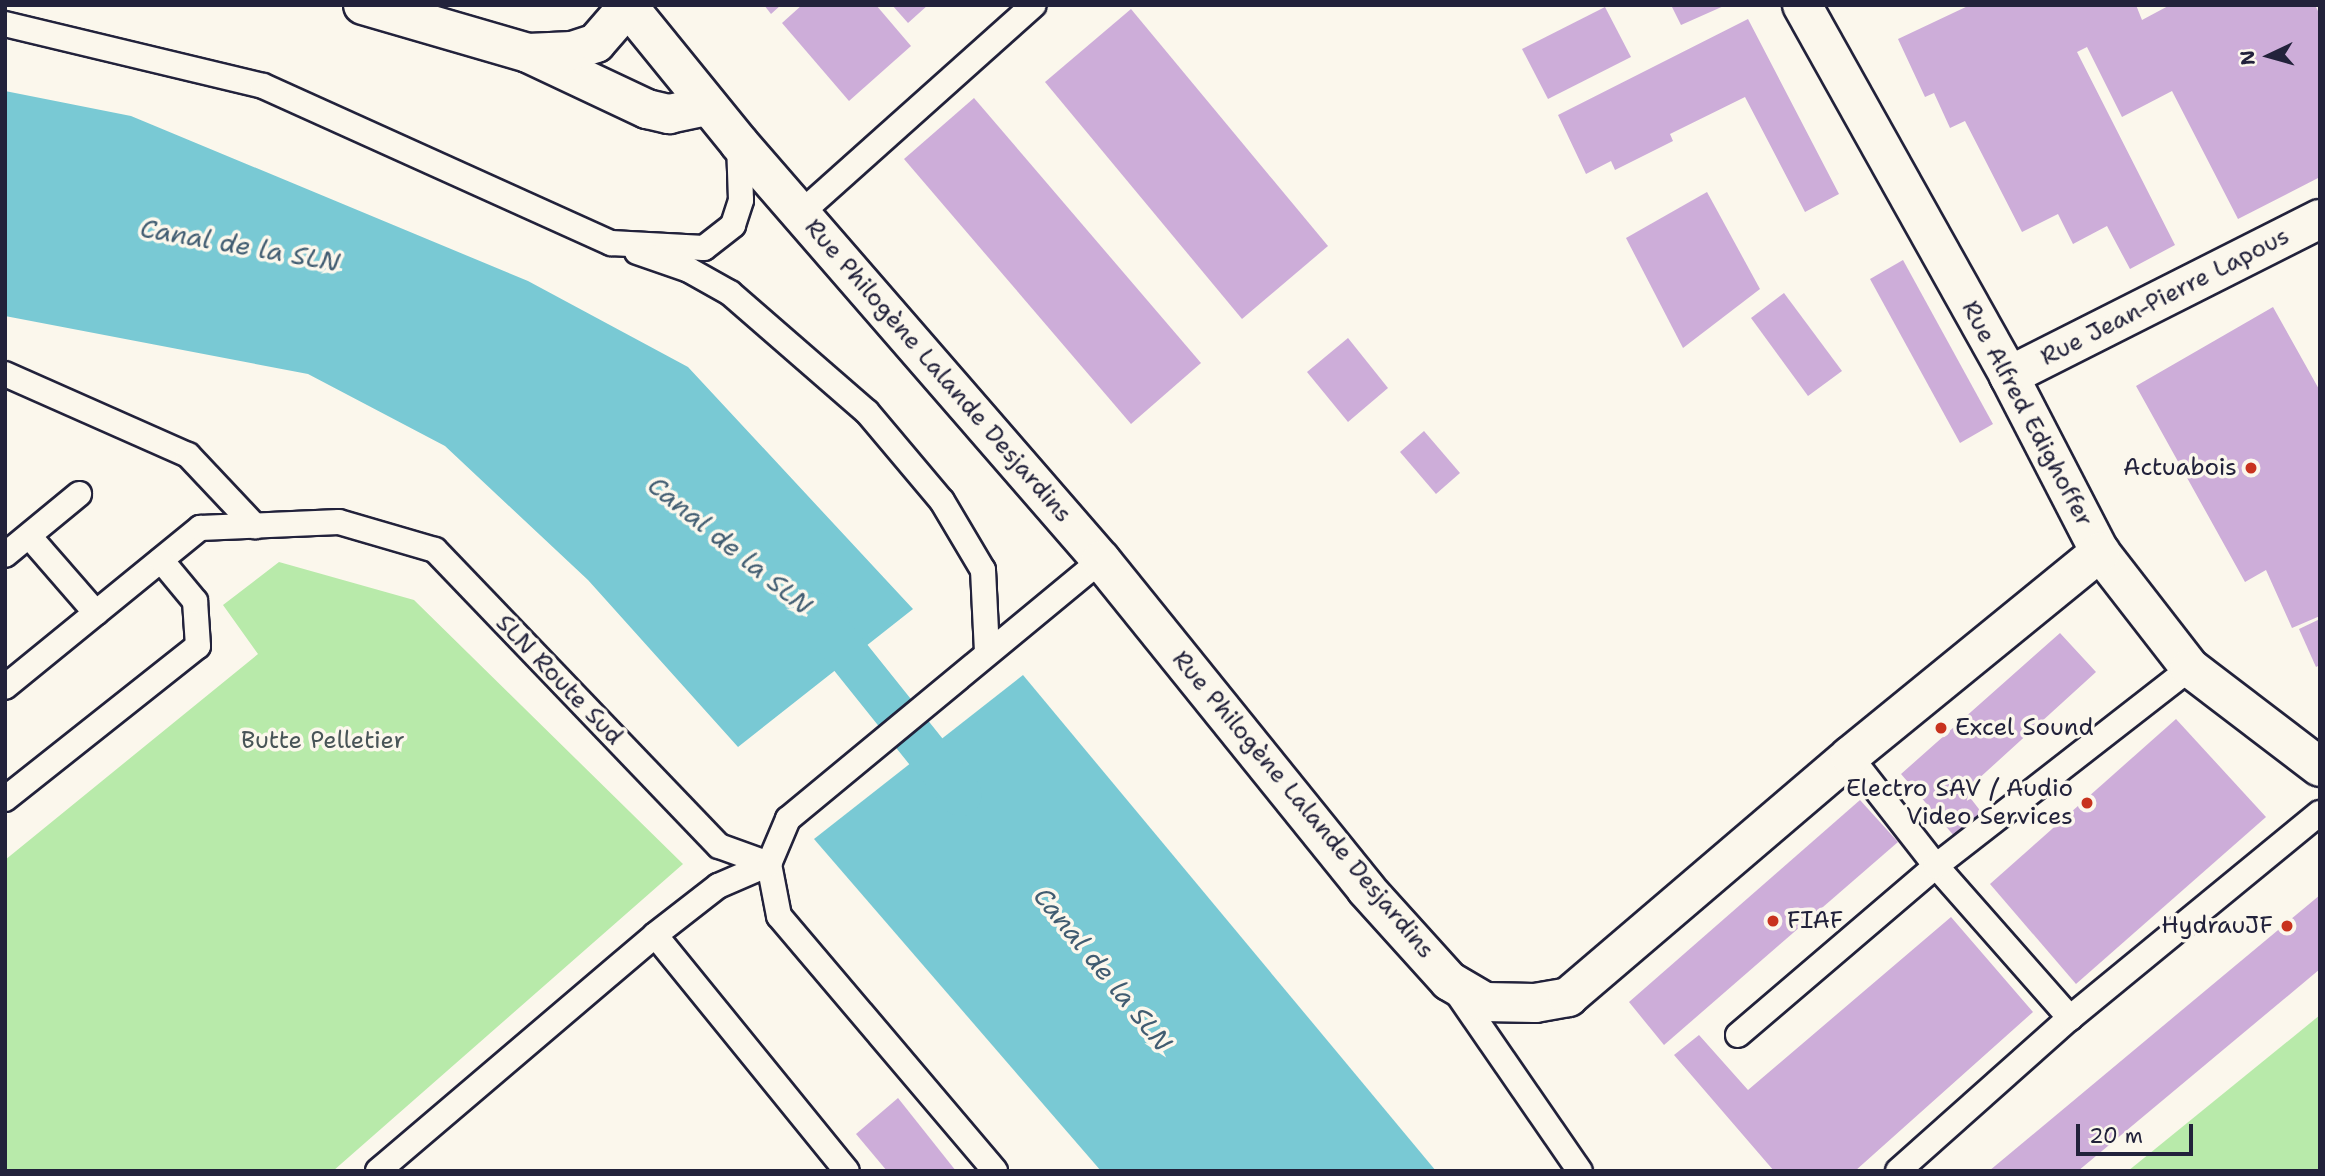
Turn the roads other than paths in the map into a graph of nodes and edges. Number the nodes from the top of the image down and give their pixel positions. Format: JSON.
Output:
{"nodes":[{"id":1,"x":363,"y":5,"type":"edge"},
{"id":2,"x":1034,"y":5,"type":"edge"},
{"id":3,"x":1802,"y":5,"type":"edge"},
{"id":4,"x":628,"y":6,"type":"edge"},
{"id":5,"x":5,"y":24,"type":"edge"},
{"id":6,"x":528,"y":53,"type":"junction"},
{"id":7,"x":708,"y":106,"type":"junction"},
{"id":8,"x":739,"y":143,"type":"junction"},
{"id":9,"x":801,"y":213,"type":"junction"},
{"id":10,"x":2320,"y":219,"type":"edge"},
{"id":11,"x":611,"y":243,"type":"junction"},
{"id":12,"x":5,"y":374,"type":"edge"},
{"id":13,"x":2009,"y":376,"type":"junction"},
{"id":14,"x":79,"y":494,"type":"dead end"},
{"id":15,"x":255,"y":526,"type":"junction"},
{"id":16,"x":29,"y":536,"type":"junction"},
{"id":17,"x":2100,"y":552,"type":"junction"},
{"id":18,"x":5,"y":555,"type":"edge"},
{"id":19,"x":161,"y":560,"type":"junction"},
{"id":20,"x":1101,"y":560,"type":"junction"},
{"id":21,"x":96,"y":613,"type":"junction"},
{"id":22,"x":987,"y":652,"type":"junction"},
{"id":23,"x":2190,"y":668,"type":"junction"},
{"id":24,"x":5,"y":687,"type":"edge"},
{"id":25,"x":1850,"y":757,"type":"junction"},
{"id":26,"x":2320,"y":767,"type":"edge"},
{"id":27,"x":5,"y":799,"type":"edge"},
{"id":28,"x":2320,"y":813,"type":"edge"},
{"id":29,"x":769,"y":864,"type":"junction"},
{"id":30,"x":1937,"y":866,"type":"junction"},
{"id":31,"x":655,"y":935,"type":"junction"},
{"id":32,"x":1449,"y":981,"type":"junction"},
{"id":33,"x":2070,"y":1018,"type":"junction"},
{"id":34,"x":1738,"y":1035,"type":"dead end"},
{"id":35,"x":378,"y":1171,"type":"edge"},
{"id":36,"x":847,"y":1171,"type":"edge"},
{"id":37,"x":995,"y":1171,"type":"edge"},
{"id":38,"x":1580,"y":1171,"type":"edge"},
{"id":39,"x":1898,"y":1171,"type":"edge"}],
"edges":[{"from":1,"to":6,"type":"main road"},
{"from":2,"to":9,"type":"lane"},
{"from":3,"to":13,"type":"main road","name":"Rue Alfred Edighoffer"},
{"from":4,"to":6,"type":"main road"},
{"from":4,"to":7,"type":"main road","name":"Rue Philogène Lalande Desjardins"},
{"from":5,"to":11,"type":"lane"},
{"from":6,"to":7,"type":"main road"},
{"from":7,"to":8,"type":"main road","name":"Rue Philogène Lalande Desjardins"},
{"from":8,"to":9,"type":"main road","name":"Rue Philogène Lalande Desjardins"},
{"from":8,"to":11,"type":"lane"},
{"from":9,"to":20,"type":"main road","name":"Rue Philogène Lalande Desjardins"},
{"from":10,"to":13,"type":"main road","name":"Rue Jean-Pierre Lapous"},
{"from":11,"to":22,"type":"lane"},
{"from":12,"to":15,"type":"lane"},
{"from":13,"to":17,"type":"main road","name":"Rue Alfred Edighoffer"},
{"from":14,"to":16,"type":"lane"},
{"from":15,"to":19,"type":"lane","name":"SLN Route Sud"},
{"from":15,"to":29,"type":"lane","name":"SLN Route Sud"},
{"from":16,"to":18,"type":"lane"},
{"from":16,"to":21,"type":"lane"},
{"from":17,"to":23,"type":"main road","name":"Rue Alfred Edighoffer"},
{"from":17,"to":25,"type":"main road","name":"Rue Philogène Lalande Desjardins"},
{"from":19,"to":21,"type":"lane","name":"SLN Route Sud"},
{"from":19,"to":27,"type":"lane"},
{"from":20,"to":22,"type":"lane"},
{"from":20,"to":32,"type":"main road","name":"Rue Philogène Lalande Desjardins"},
{"from":21,"to":24,"type":"lane","name":"SLN Route Sud"},
{"from":22,"to":29,"type":"lane"},
{"from":23,"to":26,"type":"main road","name":"Rue Alfred Edighoffer"},
{"from":23,"to":30,"type":"lane"},
{"from":25,"to":30,"type":"lane"},
{"from":25,"to":32,"type":"main road","name":"Rue Philogène Lalande Desjardins"},
{"from":28,"to":33,"type":"lane"},
{"from":29,"to":31,"type":"lane"},
{"from":29,"to":37,"type":"lane"},
{"from":30,"to":33,"type":"lane"},
{"from":30,"to":34,"type":"lane"},
{"from":31,"to":35,"type":"lane"},
{"from":31,"to":36,"type":"lane"},
{"from":32,"to":38,"type":"lane"},
{"from":33,"to":39,"type":"lane"}]}
